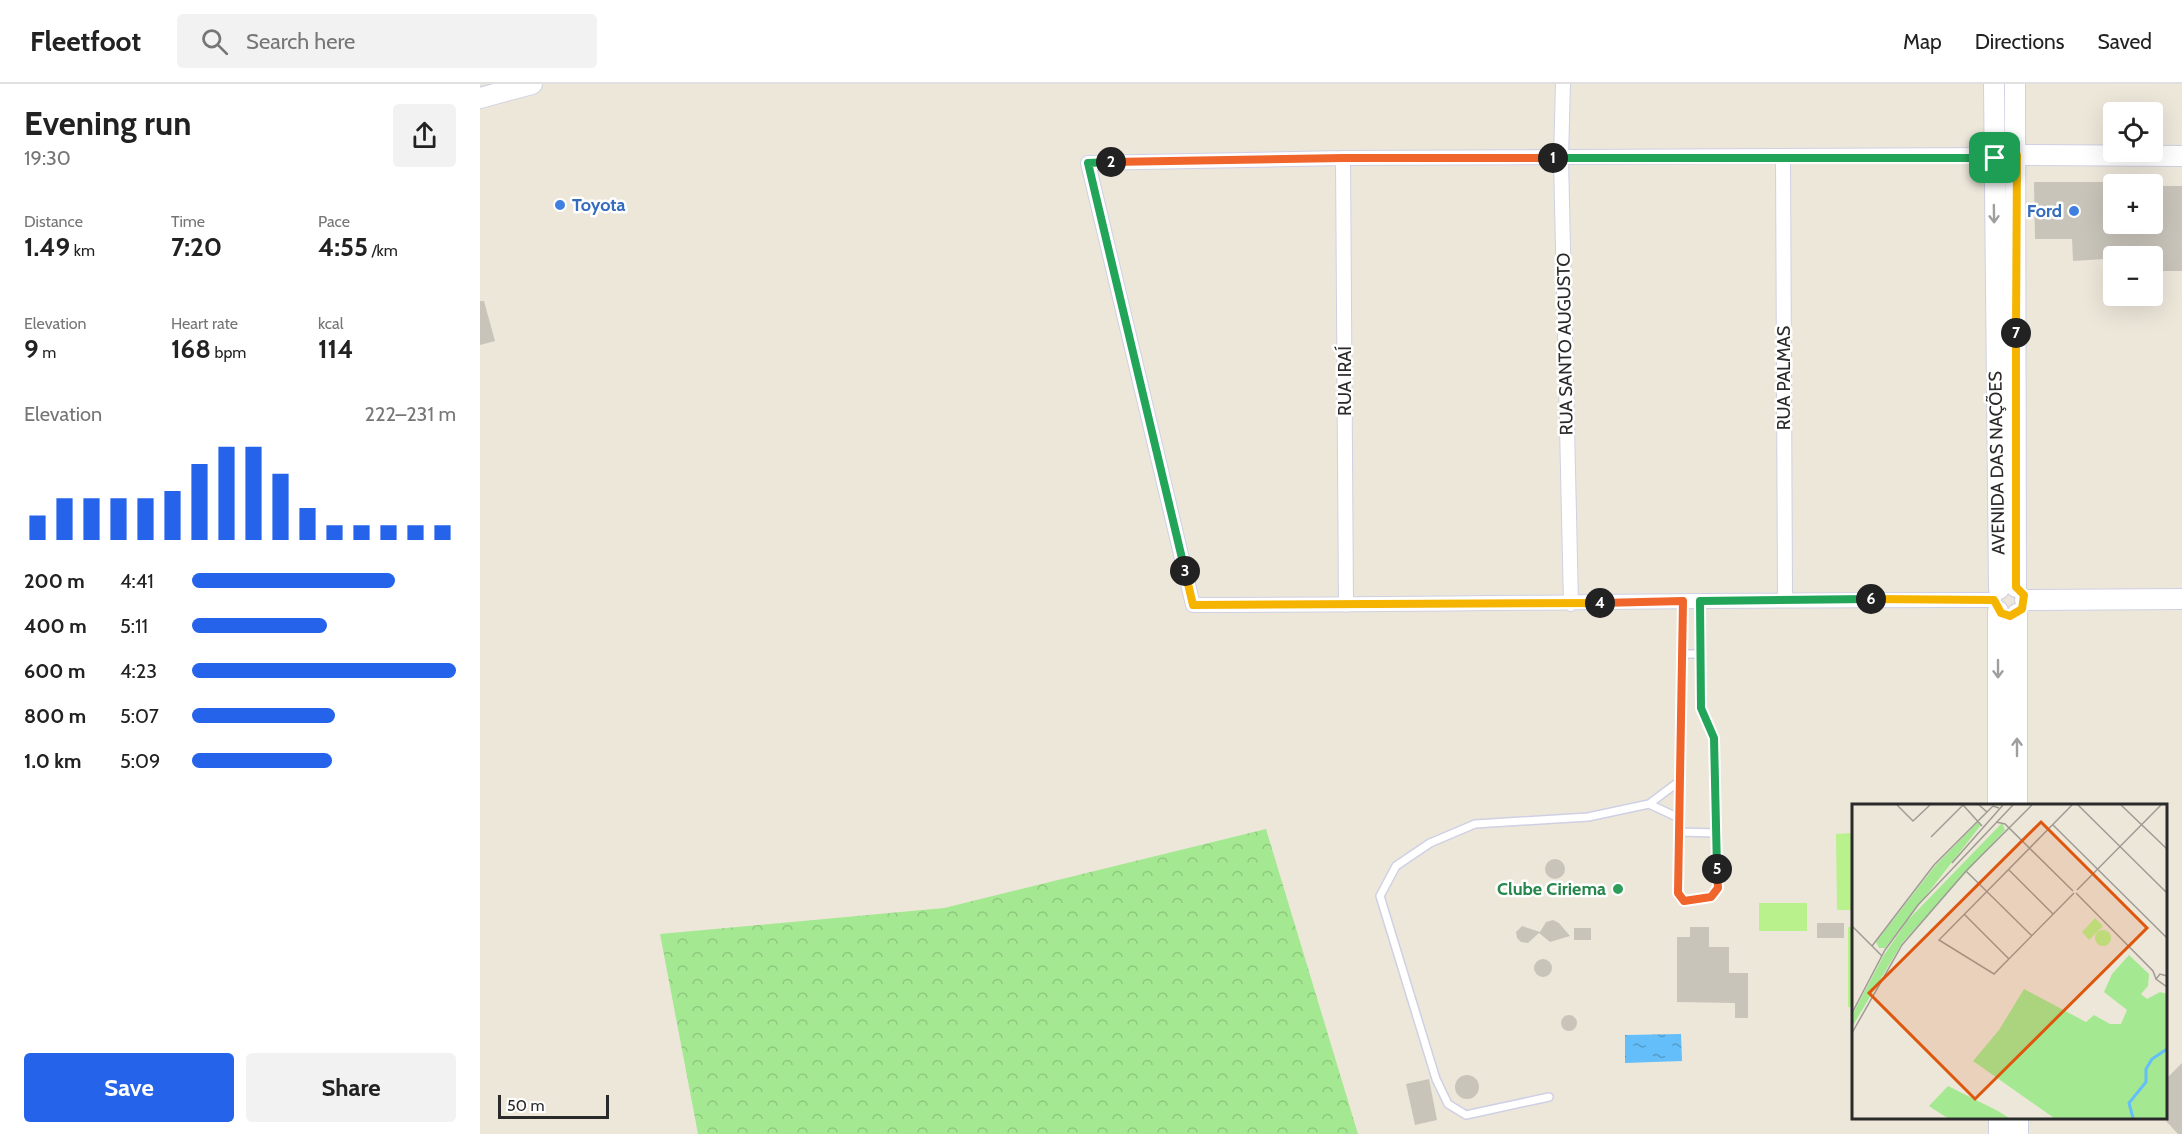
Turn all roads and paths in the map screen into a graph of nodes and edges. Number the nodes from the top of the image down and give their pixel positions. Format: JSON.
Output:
{"nodes":[{"id":1,"x":532,"y":84,"type":"edge"},
{"id":2,"x":1563,"y":84,"type":"edge"},
{"id":3,"x":1994,"y":84,"type":"edge"},
{"id":4,"x":2015,"y":84,"type":"edge"},
{"id":5,"x":480,"y":98,"type":"edge"},
{"id":6,"x":2017,"y":155,"type":"junction"},
{"id":7,"x":1783,"y":156,"type":"junction"},
{"id":8,"x":1993,"y":156,"type":"junction"},
{"id":9,"x":2182,"y":156,"type":"edge"},
{"id":10,"x":1343,"y":158,"type":"junction"},
{"id":11,"x":1561,"y":158,"type":"junction"},
{"id":12,"x":1785,"y":599,"type":"junction"},
{"id":13,"x":2182,"y":599,"type":"edge"},
{"id":14,"x":2008,"y":600,"type":"junction"},
{"id":15,"x":1683,"y":601,"type":"junction"},
{"id":16,"x":1700,"y":601,"type":"junction"},
{"id":17,"x":1571,"y":603,"type":"junction"},
{"id":18,"x":1346,"y":605,"type":"junction"},
{"id":19,"x":1682,"y":654,"type":"junction"},
{"id":20,"x":1701,"y":654,"type":"junction"},
{"id":21,"x":1681,"y":780,"type":"junction"},
{"id":22,"x":1649,"y":804,"type":"junction"},
{"id":23,"x":1998,"y":804,"type":"edge"},
{"id":24,"x":2017,"y":804,"type":"edge"},
{"id":25,"x":1679,"y":818,"type":"junction"},
{"id":26,"x":1679,"y":832,"type":"junction"},
{"id":27,"x":1717,"y":833,"type":"junction"},
{"id":28,"x":1549,"y":1097,"type":"dead end"}],
"edges":[{"from":1,"to":5,"type":"main road"},
{"from":2,"to":11,"type":"street","name":"RUA SANTO AUGUSTO"},
{"from":3,"to":8,"type":"main road","name":"AVENIDA DAS NAÇÕES"},
{"from":4,"to":6,"type":"main road","name":"AVENIDA DAS NAÇÕES"},
{"from":6,"to":8,"type":"main road"},
{"from":6,"to":9,"type":"main road"},
{"from":6,"to":14,"type":"main road","name":"AVENIDA DAS NAÇÕES"},
{"from":7,"to":8,"type":"street"},
{"from":7,"to":11,"type":"street"},
{"from":7,"to":12,"type":"street","name":"RUA PALMAS"},
{"from":8,"to":14,"type":"main road","name":"AVENIDA DAS NAÇÕES","one_way":true},
{"from":10,"to":11,"type":"street"},
{"from":10,"to":18,"type":"street","name":"RUA IRAÍ"},
{"from":10,"to":18,"type":"street"},
{"from":11,"to":17,"type":"street","name":"RUA SANTO AUGUSTO"},
{"from":12,"to":14,"type":"street"},
{"from":12,"to":16,"type":"street"},
{"from":13,"to":14,"type":"main road"},
{"from":14,"to":23,"type":"main road","name":"AVENIDA DAS NAÇÕES","one_way":true},
{"from":24,"to":14,"type":"main road","name":"AVENIDA DAS NAÇÕES","one_way":true},
{"from":15,"to":16,"type":"street"},
{"from":15,"to":17,"type":"street"},
{"from":15,"to":19,"type":"lane"},
{"from":16,"to":20,"type":"lane"},
{"from":17,"to":18,"type":"street"},
{"from":19,"to":20,"type":"lane"},
{"from":19,"to":21,"type":"lane"},
{"from":20,"to":27,"type":"lane"},
{"from":21,"to":22,"type":"lane"},
{"from":21,"to":25,"type":"lane"},
{"from":22,"to":25,"type":"lane"},
{"from":22,"to":28,"type":"lane"},
{"from":25,"to":26,"type":"lane"},
{"from":26,"to":27,"type":"lane"},
{"from":26,"to":27,"type":"lane"}]}
